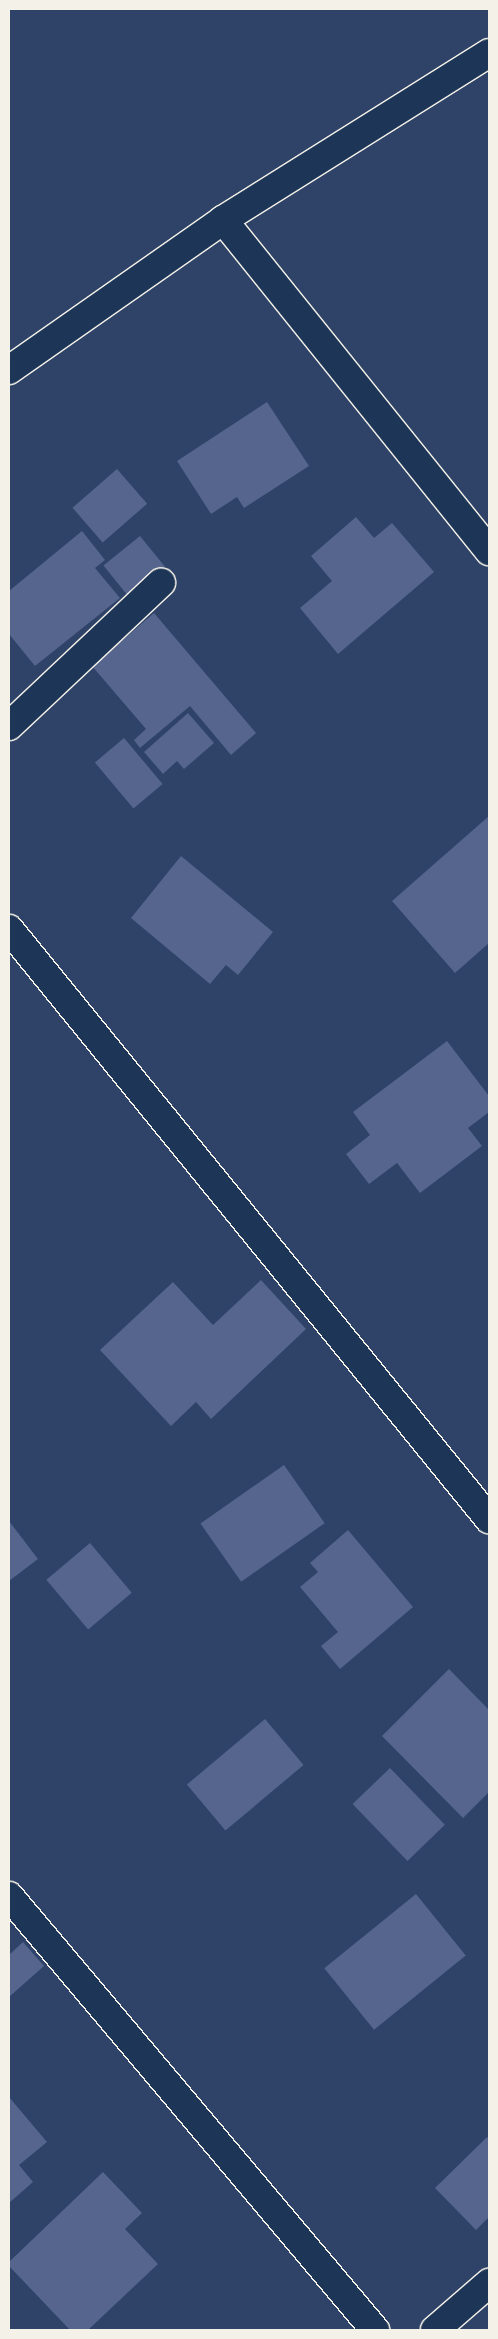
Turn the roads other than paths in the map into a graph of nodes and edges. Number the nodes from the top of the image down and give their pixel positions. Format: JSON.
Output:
{"nodes":[{"id":1,"x":489,"y":54,"type":"edge"},
{"id":2,"x":223,"y":220,"type":"junction"},
{"id":3,"x":9,"y":370,"type":"edge"},
{"id":4,"x":489,"y":551,"type":"edge"},
{"id":5,"x":161,"y":582,"type":"dead end"},
{"id":6,"x":9,"y":726,"type":"edge"},
{"id":7,"x":9,"y":929,"type":"edge"},
{"id":8,"x":489,"y":1519,"type":"edge"},
{"id":9,"x":9,"y":1896,"type":"edge"},
{"id":10,"x":489,"y":2283,"type":"edge"},
{"id":11,"x":375,"y":2330,"type":"edge"},
{"id":12,"x":435,"y":2330,"type":"edge"}],
"edges":[{"from":1,"to":2,"type":"street"},
{"from":2,"to":3,"type":"street"},
{"from":2,"to":4,"type":"street"},
{"from":5,"to":6,"type":"street"},
{"from":7,"to":8,"type":"street"},
{"from":9,"to":11,"type":"street"},
{"from":10,"to":12,"type":"street"}]}
